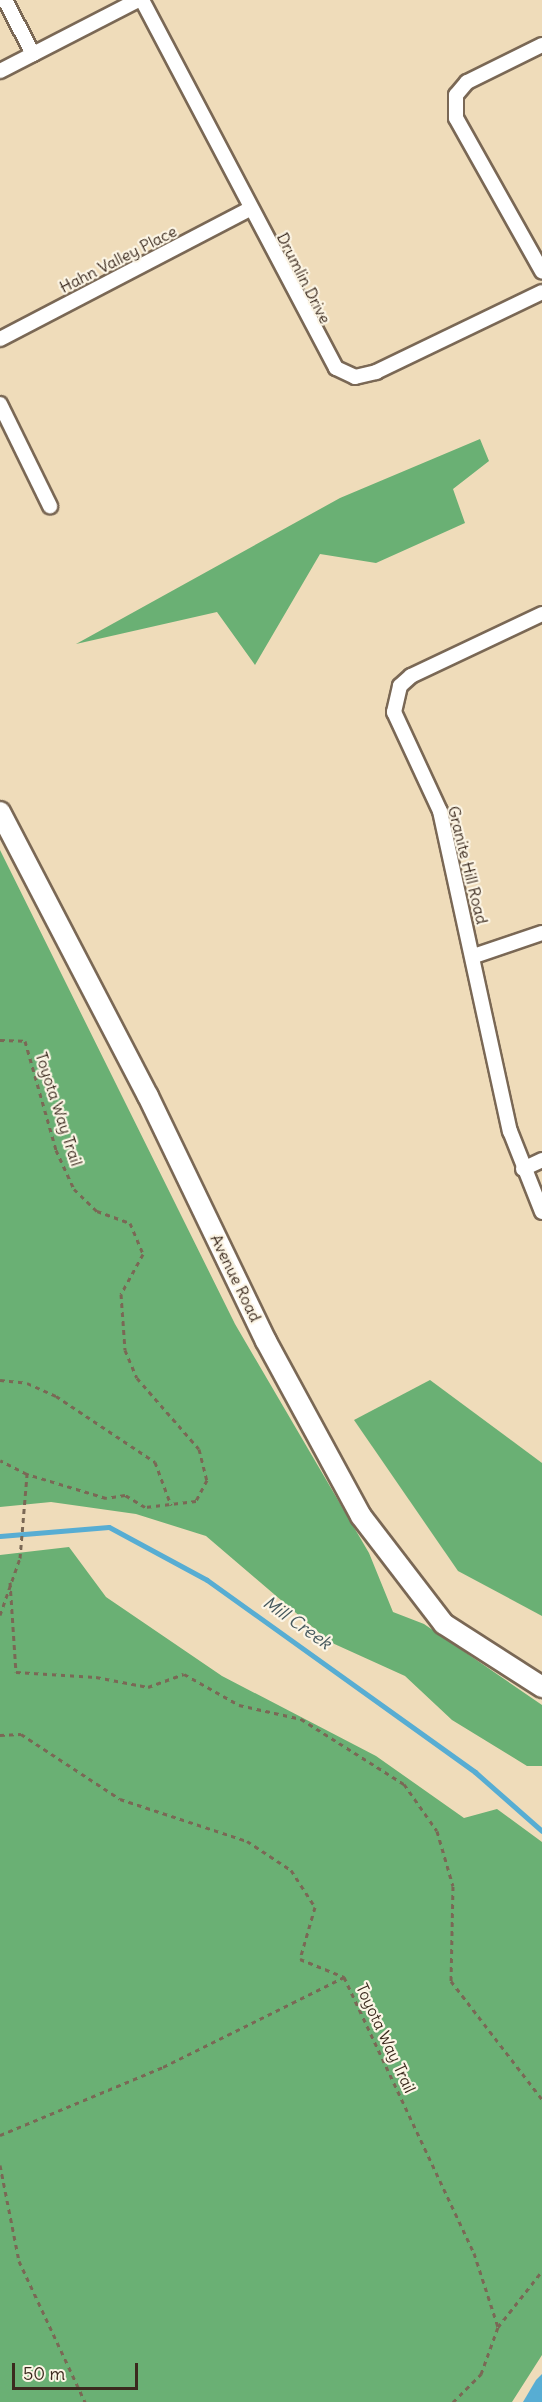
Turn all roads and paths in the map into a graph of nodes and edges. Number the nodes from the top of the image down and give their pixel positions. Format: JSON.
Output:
{"nodes":[{"id":1,"x":4,"y":0,"type":"edge"},
{"id":2,"x":140,"y":0,"type":"edge"},
{"id":3,"x":542,"y":45,"type":"edge"},
{"id":4,"x":33,"y":54,"type":"junction"},
{"id":5,"x":0,"y":71,"type":"edge"},
{"id":6,"x":250,"y":209,"type":"junction"},
{"id":7,"x":542,"y":271,"type":"edge"},
{"id":8,"x":542,"y":292,"type":"edge"},
{"id":9,"x":0,"y":339,"type":"edge"},
{"id":10,"x":0,"y":404,"type":"edge"},
{"id":11,"x":50,"y":506,"type":"dead end"},
{"id":12,"x":542,"y":614,"type":"edge"},
{"id":13,"x":0,"y":812,"type":"edge"},
{"id":14,"x":542,"y":933,"type":"edge"},
{"id":15,"x":474,"y":956,"type":"junction"},
{"id":16,"x":0,"y":1040,"type":"edge"},
{"id":17,"x":542,"y":1160,"type":"edge"},
{"id":18,"x":523,"y":1168,"type":"junction"},
{"id":19,"x":542,"y":1212,"type":"edge"},
{"id":20,"x":0,"y":1380,"type":"edge"},
{"id":21,"x":0,"y":1460,"type":"edge"},
{"id":22,"x":27,"y":1474,"type":"junction"},
{"id":23,"x":171,"y":1505,"type":"junction"},
{"id":24,"x":9,"y":1582,"type":"junction"},
{"id":25,"x":0,"y":1615,"type":"edge"},
{"id":26,"x":542,"y":1688,"type":"edge"},
{"id":27,"x":0,"y":1735,"type":"edge"},
{"id":28,"x":344,"y":1977,"type":"junction"},
{"id":29,"x":542,"y":2099,"type":"edge"},
{"id":30,"x":0,"y":2135,"type":"edge"},
{"id":31,"x":0,"y":2165,"type":"edge"},
{"id":32,"x":542,"y":2271,"type":"edge"},
{"id":33,"x":498,"y":2327,"type":"junction"},
{"id":34,"x":85,"y":2402,"type":"edge"},
{"id":35,"x":453,"y":2402,"type":"edge"}],
"edges":[{"from":1,"to":4,"type":"street"},
{"from":2,"to":4,"type":"street"},
{"from":2,"to":6,"type":"street","name":"Drumlin Drive"},
{"from":3,"to":7,"type":"street"},
{"from":4,"to":5,"type":"street"},
{"from":6,"to":8,"type":"street","name":"Drumlin Drive"},
{"from":6,"to":9,"type":"street","name":"Hahn Valley Place"},
{"from":10,"to":11,"type":"street"},
{"from":12,"to":15,"type":"street","name":"Granite Hill Road"},
{"from":13,"to":26,"type":"street","name":"Avenue Road"},
{"from":14,"to":15,"type":"street"},
{"from":15,"to":18,"type":"street","name":"Granite Hill Road"},
{"from":16,"to":23,"type":"path","name":"Toyota Way Trail"},
{"from":17,"to":18,"type":"street"},
{"from":18,"to":19,"type":"street","name":"Granite Hill Road"},
{"from":20,"to":23,"type":"path"},
{"from":21,"to":22,"type":"path","name":"Toyota Way Trail"},
{"from":22,"to":23,"type":"path","name":"Toyota Way Trail"},
{"from":22,"to":24,"type":"path"},
{"from":24,"to":25,"type":"path"},
{"from":24,"to":29,"type":"path"},
{"from":27,"to":28,"type":"path"},
{"from":28,"to":30,"type":"path","name":"Toyota Way Trail"},
{"from":28,"to":33,"type":"path","name":"Toyota Way Trail"},
{"from":31,"to":34,"type":"path"},
{"from":32,"to":33,"type":"path"},
{"from":33,"to":35,"type":"path"}]}
